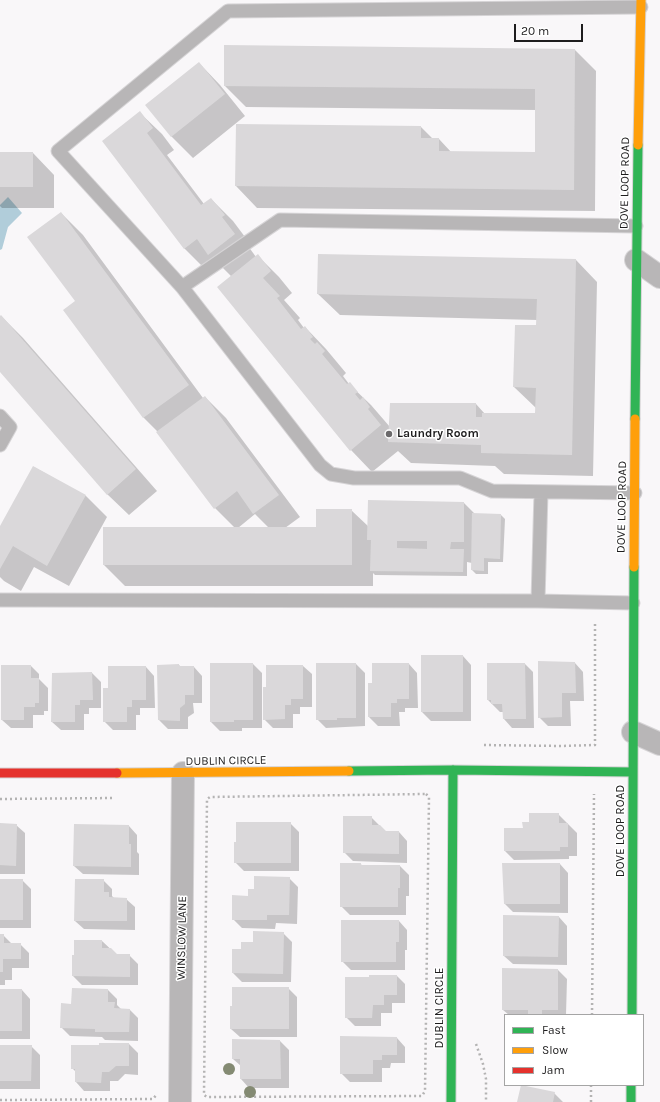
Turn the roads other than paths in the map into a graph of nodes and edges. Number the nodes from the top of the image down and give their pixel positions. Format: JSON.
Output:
{"nodes":[{"id":1,"x":641,"y":4,"type":"edge"},
{"id":2,"x":636,"y":226,"type":"junction"},
{"id":3,"x":636,"y":260,"type":"junction"},
{"id":4,"x":660,"y":276,"type":"edge"},
{"id":5,"x":182,"y":287,"type":"junction"},
{"id":6,"x":0,"y":416,"type":"edge"},
{"id":7,"x":0,"y":446,"type":"edge"},
{"id":8,"x":541,"y":492,"type":"junction"},
{"id":9,"x":635,"y":493,"type":"junction"},
{"id":10,"x":0,"y":600,"type":"edge"},
{"id":11,"x":538,"y":601,"type":"junction"},
{"id":12,"x":633,"y":602,"type":"junction"},
{"id":13,"x":633,"y":732,"type":"junction"},
{"id":14,"x":660,"y":744,"type":"edge"},
{"id":15,"x":453,"y":770,"type":"junction"},
{"id":16,"x":633,"y":772,"type":"junction"},
{"id":17,"x":183,"y":773,"type":"junction"},
{"id":18,"x":0,"y":774,"type":"edge"},
{"id":19,"x":632,"y":1014,"type":"edge"},
{"id":20,"x":631,"y":1086,"type":"edge"},
{"id":21,"x":180,"y":1102,"type":"edge"},
{"id":22,"x":451,"y":1102,"type":"edge"},
{"id":23,"x":631,"y":1102,"type":"edge"}],
"edges":[{"from":1,"to":2,"type":"street","name":"DOVE LOOP ROAD"},
{"from":1,"to":5,"type":"lane"},
{"from":2,"to":3,"type":"street","name":"DOVE LOOP ROAD"},
{"from":2,"to":5,"type":"lane"},
{"from":3,"to":4,"type":"street"},
{"from":3,"to":9,"type":"street","name":"DOVE LOOP ROAD"},
{"from":5,"to":8,"type":"lane"},
{"from":6,"to":7,"type":"lane"},
{"from":8,"to":9,"type":"lane"},
{"from":8,"to":11,"type":"lane"},
{"from":9,"to":12,"type":"street","name":"DOVE LOOP ROAD"},
{"from":10,"to":11,"type":"lane"},
{"from":11,"to":12,"type":"lane"},
{"from":12,"to":13,"type":"street","name":"DOVE LOOP ROAD"},
{"from":13,"to":14,"type":"street"},
{"from":13,"to":16,"type":"street","name":"DOVE LOOP ROAD"},
{"from":15,"to":16,"type":"street","name":"DUBLIN CIRCLE"},
{"from":15,"to":17,"type":"street","name":"DUBLIN CIRCLE"},
{"from":15,"to":22,"type":"street","name":"DUBLIN CIRCLE"},
{"from":16,"to":19,"type":"street","name":"DOVE LOOP ROAD"},
{"from":17,"to":18,"type":"street","name":"DUBLIN CIRCLE"},
{"from":17,"to":21,"type":"street","name":"WINSLOW LANE"},
{"from":20,"to":23,"type":"street"}]}
